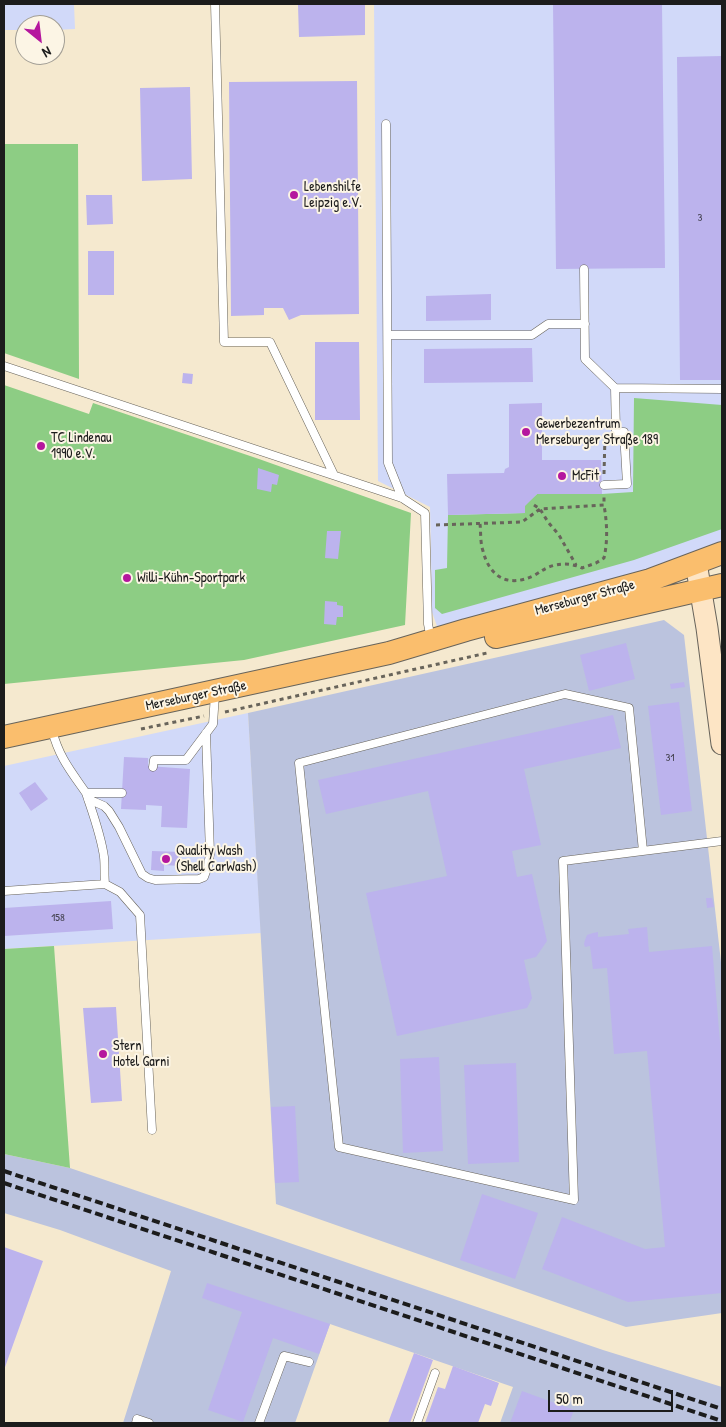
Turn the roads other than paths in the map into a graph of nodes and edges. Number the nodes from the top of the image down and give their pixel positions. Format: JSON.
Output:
{"nodes":[{"id":1,"x":215,"y":4,"type":"edge"},
{"id":2,"x":386,"y":124,"type":"dead end"},
{"id":3,"x":584,"y":269,"type":"dead end"},
{"id":4,"x":585,"y":324,"type":"junction"},
{"id":5,"x":388,"y":335,"type":"junction"},
{"id":6,"x":4,"y":366,"type":"edge"},
{"id":7,"x":615,"y":388,"type":"junction"},
{"id":8,"x":722,"y":389,"type":"edge"},
{"id":9,"x":334,"y":475,"type":"junction"},
{"id":10,"x":604,"y":484,"type":"road end"},
{"id":11,"x":402,"y":498,"type":"junction"},
{"id":12,"x":722,"y":553,"type":"edge"},
{"id":13,"x":696,"y":563,"type":"junction"},
{"id":14,"x":722,"y":585,"type":"edge"},
{"id":15,"x":701,"y":591,"type":"junction"},
{"id":16,"x":431,"y":640,"type":"junction"},
{"id":17,"x":388,"y":653,"type":"junction"},
{"id":18,"x":216,"y":692,"type":"junction"},
{"id":19,"x":51,"y":728,"type":"junction"},
{"id":20,"x":206,"y":733,"type":"junction"},
{"id":21,"x":722,"y":733,"type":"edge"},
{"id":22,"x":4,"y":737,"type":"edge"},
{"id":23,"x":154,"y":767,"type":"dead end"},
{"id":24,"x":122,"y":793,"type":"dead end"},
{"id":25,"x":87,"y":796,"type":"junction"},
{"id":26,"x":722,"y":841,"type":"edge"},
{"id":27,"x":643,"y":851,"type":"junction"},
{"id":28,"x":105,"y":884,"type":"junction"},
{"id":29,"x":4,"y":891,"type":"edge"},
{"id":30,"x":152,"y":1130,"type":"dead end"},
{"id":31,"x":309,"y":1362,"type":"dead end"},
{"id":32,"x":435,"y":1373,"type":"dead end"},
{"id":33,"x":136,"y":1423,"type":"edge"},
{"id":34,"x":149,"y":1423,"type":"edge"},
{"id":35,"x":259,"y":1423,"type":"edge"},
{"id":36,"x":417,"y":1423,"type":"edge"}],
"edges":[{"from":1,"to":9,"type":"lane"},
{"from":2,"to":5,"type":"lane"},
{"from":3,"to":4,"type":"lane"},
{"from":4,"to":5,"type":"lane"},
{"from":4,"to":7,"type":"lane"},
{"from":5,"to":11,"type":"lane"},
{"from":6,"to":9,"type":"lane"},
{"from":7,"to":8,"type":"lane"},
{"from":7,"to":10,"type":"lane"},
{"from":9,"to":11,"type":"lane"},
{"from":11,"to":16,"type":"lane"},
{"from":12,"to":13,"type":"main road","name":"Merseburger Straße"},
{"from":13,"to":15,"type":"main road"},
{"from":13,"to":16,"type":"main road","name":"Merseburger Straße"},
{"from":14,"to":15,"type":"main road","name":"Merseburger Straße"},
{"from":15,"to":17,"type":"main road","name":"Merseburger Straße"},
{"from":15,"to":21,"type":"main road"},
{"from":16,"to":17,"type":"main road","name":"Merseburger Straße"},
{"from":17,"to":18,"type":"main road","name":"Merseburger Straße"},
{"from":18,"to":19,"type":"main road","name":"Merseburger Straße"},
{"from":18,"to":20,"type":"lane"},
{"from":19,"to":22,"type":"main road","name":"Merseburger Straße"},
{"from":19,"to":25,"type":"lane"},
{"from":20,"to":23,"type":"lane"},
{"from":20,"to":25,"type":"lane"},
{"from":24,"to":25,"type":"lane"},
{"from":25,"to":28,"type":"lane"},
{"from":26,"to":27,"type":"lane"},
{"from":27,"to":27,"type":"lane"},
{"from":28,"to":29,"type":"lane"},
{"from":28,"to":30,"type":"lane"},
{"from":31,"to":35,"type":"lane"},
{"from":32,"to":36,"type":"lane"},
{"from":33,"to":34,"type":"lane"}]}
